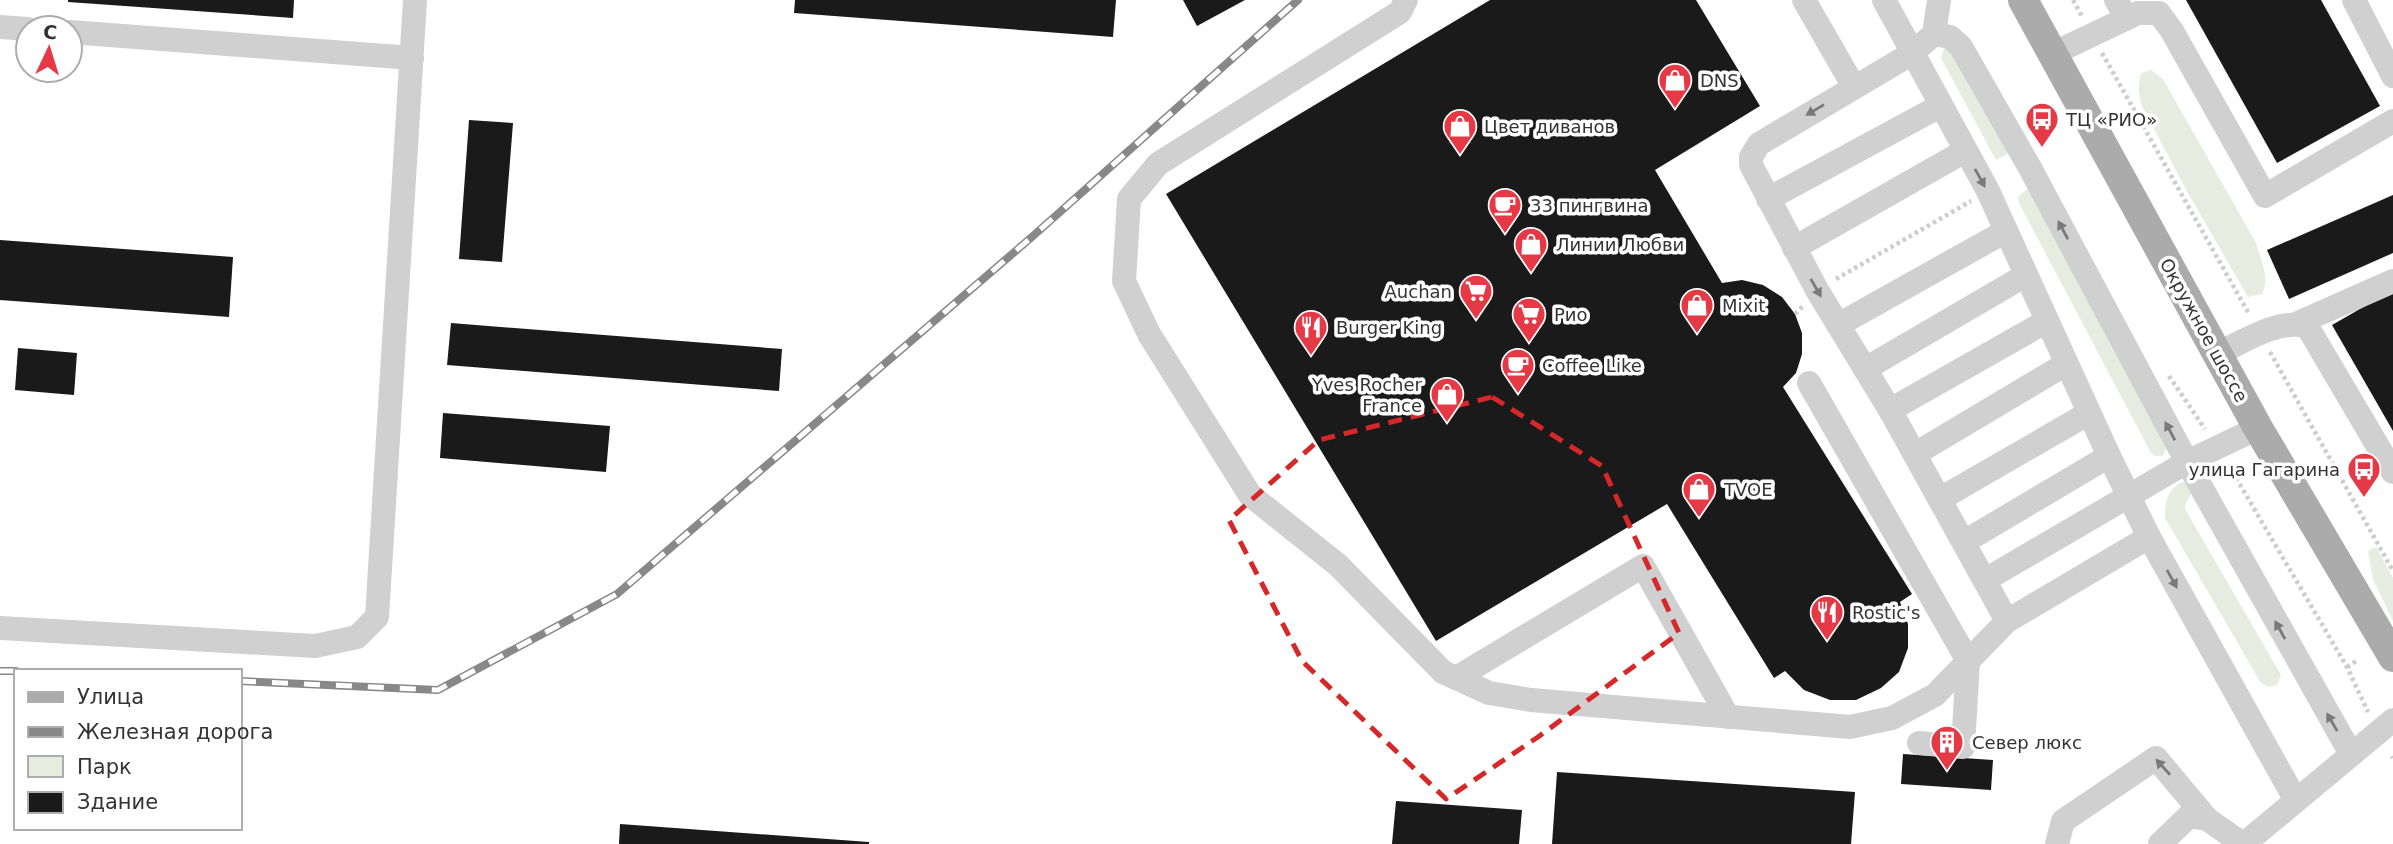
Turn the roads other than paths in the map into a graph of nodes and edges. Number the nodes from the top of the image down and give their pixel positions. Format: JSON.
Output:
{"nodes":[{"id":1,"x":415,"y":0,"type":"edge"},
{"id":2,"x":1406,"y":0,"type":"edge"},
{"id":3,"x":1804,"y":0,"type":"edge"},
{"id":4,"x":1884,"y":0,"type":"edge"},
{"id":5,"x":1939,"y":0,"type":"edge"},
{"id":6,"x":2023,"y":0,"type":"edge"},
{"id":7,"x":2354,"y":0,"type":"edge"},
{"id":8,"x":2121,"y":9,"type":"edge"},
{"id":9,"x":84,"y":33,"type":"edge"},
{"id":10,"x":1934,"y":34,"type":"junction"},
{"id":11,"x":1911,"y":54,"type":"junction"},
{"id":12,"x":2052,"y":54,"type":"junction"},
{"id":13,"x":412,"y":58,"type":"junction"},
{"id":14,"x":2393,"y":76,"type":"edge"},
{"id":15,"x":1854,"y":87,"type":"junction"},
{"id":16,"x":1940,"y":107,"type":"junction"},
{"id":17,"x":2393,"y":121,"type":"edge"},
{"id":18,"x":1965,"y":151,"type":"junction"},
{"id":19,"x":1768,"y":199,"type":"junction"},
{"id":20,"x":2006,"y":231,"type":"junction"},
{"id":21,"x":1794,"y":248,"type":"junction"},
{"id":22,"x":2026,"y":275,"type":"junction"},
{"id":23,"x":2393,"y":281,"type":"edge"},
{"id":24,"x":2047,"y":321,"type":"junction"},
{"id":25,"x":2296,"y":324,"type":"junction"},
{"id":26,"x":1838,"y":325,"type":"junction"},
{"id":27,"x":2217,"y":354,"type":"junction"},
{"id":28,"x":2066,"y":364,"type":"junction"},
{"id":29,"x":1865,"y":369,"type":"junction"},
{"id":30,"x":1809,"y":383,"type":"dead end"},
{"id":31,"x":1890,"y":410,"type":"junction"},
{"id":32,"x":2089,"y":413,"type":"junction"},
{"id":33,"x":2258,"y":428,"type":"junction"},
{"id":34,"x":1915,"y":454,"type":"junction"},
{"id":35,"x":2109,"y":456,"type":"junction"},
{"id":36,"x":2187,"y":462,"type":"junction"},
{"id":37,"x":2393,"y":472,"type":"edge"},
{"id":38,"x":2129,"y":497,"type":"junction"},
{"id":39,"x":1940,"y":499,"type":"junction"},
{"id":40,"x":2149,"y":537,"type":"junction"},
{"id":41,"x":1964,"y":542,"type":"junction"},
{"id":42,"x":1985,"y":580,"type":"junction"},
{"id":43,"x":2007,"y":621,"type":"junction"},
{"id":44,"x":0,"y":628,"type":"edge"},
{"id":45,"x":2393,"y":657,"type":"edge"},
{"id":46,"x":1968,"y":661,"type":"junction"},
{"id":47,"x":1457,"y":678,"type":"junction"},
{"id":48,"x":1728,"y":717,"type":"junction"},
{"id":49,"x":2393,"y":720,"type":"edge"},
{"id":50,"x":1919,"y":743,"type":"dead end"},
{"id":51,"x":2351,"y":754,"type":"junction"},
{"id":52,"x":2295,"y":799,"type":"junction"},
{"id":53,"x":2207,"y":819,"type":"junction"},
{"id":54,"x":2057,"y":844,"type":"edge"},
{"id":55,"x":2160,"y":844,"type":"edge"},
{"id":56,"x":2244,"y":844,"type":"edge"}],
"edges":[{"from":1,"to":13,"type":"street"},
{"from":2,"to":47,"type":"street"},
{"from":3,"to":15,"type":"street"},
{"from":4,"to":11,"type":"street"},
{"from":5,"to":10,"type":"street"},
{"from":6,"to":12,"type":"main road","name":"Окружное шоссе"},
{"from":7,"to":14,"type":"street"},
{"from":8,"to":12,"type":"street"},
{"from":8,"to":17,"type":"street"},
{"from":9,"to":13,"type":"street"},
{"from":10,"to":11,"type":"street"},
{"from":36,"to":10,"type":"street","one_way":true},
{"from":11,"to":15,"type":"street"},
{"from":11,"to":16,"type":"street"},
{"from":12,"to":27,"type":"main road","name":"Окружное шоссе"},
{"from":13,"to":44,"type":"street"},
{"from":15,"to":19,"type":"street","one_way":true},
{"from":16,"to":18,"type":"street"},
{"from":16,"to":19,"type":"street"},
{"from":18,"to":20,"type":"street","one_way":true},
{"from":18,"to":21,"type":"street"},
{"from":19,"to":21,"type":"street"},
{"from":20,"to":22,"type":"street"},
{"from":20,"to":26,"type":"street"},
{"from":21,"to":26,"type":"street","one_way":true},
{"from":22,"to":24,"type":"street"},
{"from":22,"to":29,"type":"street"},
{"from":23,"to":25,"type":"street"},
{"from":24,"to":28,"type":"street"},
{"from":24,"to":31,"type":"street"},
{"from":25,"to":27,"type":"street"},
{"from":25,"to":37,"type":"street"},
{"from":26,"to":29,"type":"street"},
{"from":27,"to":33,"type":"main road","name":"Окружное шоссе"},
{"from":28,"to":32,"type":"street"},
{"from":28,"to":34,"type":"street"},
{"from":29,"to":31,"type":"street"},
{"from":30,"to":46,"type":"street"},
{"from":31,"to":34,"type":"street"},
{"from":32,"to":35,"type":"street"},
{"from":32,"to":39,"type":"street"},
{"from":33,"to":36,"type":"street"},
{"from":33,"to":45,"type":"main road","name":"Окружное шоссе"},
{"from":34,"to":39,"type":"street"},
{"from":35,"to":38,"type":"street"},
{"from":35,"to":41,"type":"street"},
{"from":36,"to":38,"type":"street"},
{"from":51,"to":36,"type":"street","one_way":true},
{"from":38,"to":40,"type":"street"},
{"from":38,"to":42,"type":"street"},
{"from":39,"to":41,"type":"street"},
{"from":40,"to":43,"type":"street"},
{"from":40,"to":52,"type":"street","one_way":true},
{"from":41,"to":42,"type":"street"},
{"from":42,"to":43,"type":"street"},
{"from":43,"to":46,"type":"street"},
{"from":46,"to":48,"type":"street"},
{"from":46,"to":50,"type":"street"},
{"from":47,"to":48,"type":"street"},
{"from":47,"to":48,"type":"street"},
{"from":49,"to":51,"type":"street"},
{"from":51,"to":52,"type":"street"},
{"from":52,"to":56,"type":"street"},
{"from":53,"to":54,"type":"street","one_way":true},
{"from":53,"to":55,"type":"street"},
{"from":53,"to":56,"type":"street"}]}
